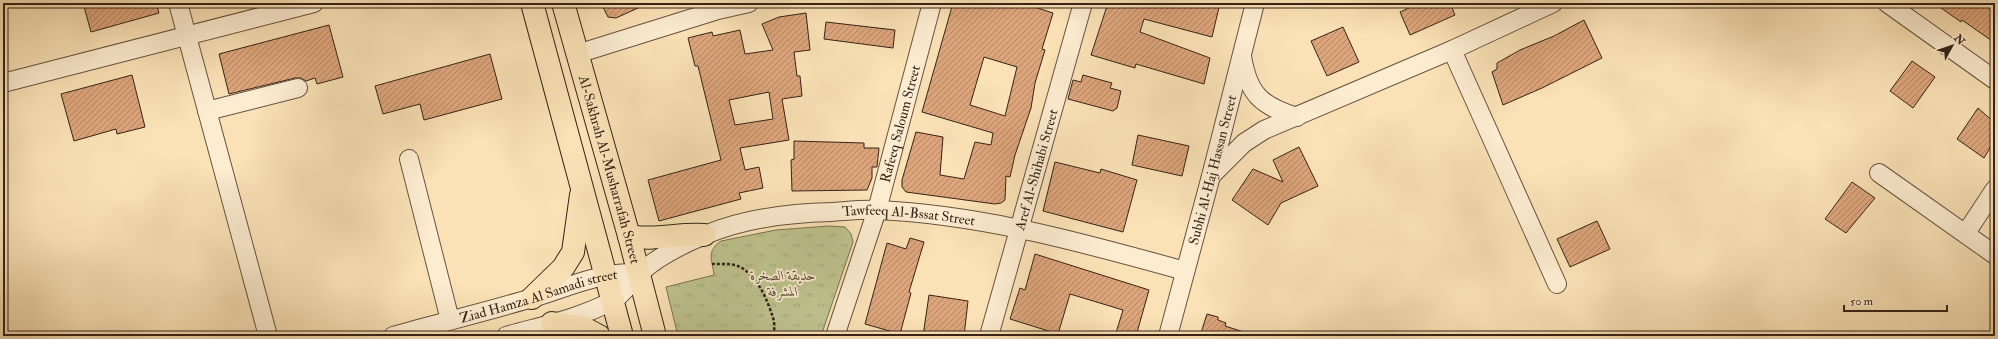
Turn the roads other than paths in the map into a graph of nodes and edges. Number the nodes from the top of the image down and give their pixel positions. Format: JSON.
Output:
{"nodes":[{"id":1,"x":178,"y":3,"type":"edge"},
{"id":2,"x":314,"y":3,"type":"edge"},
{"id":3,"x":532,"y":3,"type":"edge"},
{"id":4,"x":563,"y":3,"type":"edge"},
{"id":5,"x":749,"y":3,"type":"edge"},
{"id":6,"x":931,"y":3,"type":"edge"},
{"id":7,"x":1083,"y":3,"type":"edge"},
{"id":8,"x":1255,"y":3,"type":"edge"},
{"id":9,"x":1553,"y":3,"type":"edge"},
{"id":10,"x":1888,"y":3,"type":"edge"},
{"id":11,"x":717,"y":6,"type":"edge"},
{"id":12,"x":187,"y":37,"type":"junction"},
{"id":13,"x":1452,"y":50,"type":"junction"},
{"id":14,"x":1241,"y":51,"type":"junction"},
{"id":15,"x":577,"y":54,"type":"junction"},
{"id":16,"x":1995,"y":80,"type":"edge"},
{"id":17,"x":3,"y":83,"type":"edge"},
{"id":18,"x":298,"y":88,"type":"dead end"},
{"id":19,"x":207,"y":111,"type":"junction"},
{"id":20,"x":1297,"y":117,"type":"junction"},
{"id":21,"x":409,"y":159,"type":"dead end"},
{"id":22,"x":1879,"y":173,"type":"dead end"},
{"id":23,"x":1211,"y":176,"type":"junction"},
{"id":24,"x":582,"y":184,"type":"junction"},
{"id":25,"x":1995,"y":189,"type":"edge"},
{"id":26,"x":877,"y":210,"type":"junction"},
{"id":27,"x":1020,"y":228,"type":"junction"},
{"id":28,"x":1966,"y":232,"type":"junction"},
{"id":29,"x":704,"y":235,"type":"junction"},
{"id":30,"x":629,"y":236,"type":"junction"},
{"id":31,"x":1995,"y":254,"type":"edge"},
{"id":32,"x":1185,"y":271,"type":"junction"},
{"id":33,"x":639,"y":274,"type":"junction"},
{"id":34,"x":606,"y":276,"type":"junction"},
{"id":35,"x":1557,"y":284,"type":"dead end"},
{"id":36,"x":532,"y":298,"type":"junction"},
{"id":37,"x":613,"y":300,"type":"junction"},
{"id":38,"x":450,"y":320,"type":"junction"},
{"id":39,"x":552,"y":323,"type":"junction"},
{"id":40,"x":268,"y":336,"type":"edge"},
{"id":41,"x":393,"y":336,"type":"edge"},
{"id":42,"x":506,"y":336,"type":"edge"},
{"id":43,"x":599,"y":336,"type":"edge"},
{"id":44,"x":622,"y":336,"type":"edge"},
{"id":45,"x":654,"y":336,"type":"edge"},
{"id":46,"x":835,"y":336,"type":"edge"},
{"id":47,"x":989,"y":336,"type":"edge"},
{"id":48,"x":1168,"y":336,"type":"edge"}],
"edges":[{"from":1,"to":12,"type":"street"},
{"from":2,"to":12,"type":"street"},
{"from":3,"to":24,"type":"main road"},
{"from":4,"to":15,"type":"main road","name":"Al-Sakhrah Al-Musharrafah Street"},
{"from":5,"to":11,"type":"street"},
{"from":6,"to":26,"type":"street","name":"Rafeeq Saloum Street"},
{"from":7,"to":27,"type":"street","name":"Aref Al-Shihabi Street"},
{"from":8,"to":14,"type":"street","name":"Subhi Al-Haj Hassan Street"},
{"from":9,"to":13,"type":"street"},
{"from":10,"to":16,"type":"street"},
{"from":11,"to":15,"type":"street"},
{"from":12,"to":17,"type":"street"},
{"from":12,"to":19,"type":"street"},
{"from":13,"to":20,"type":"street"},
{"from":13,"to":35,"type":"street"},
{"from":14,"to":20,"type":"street"},
{"from":14,"to":23,"type":"street","name":"Subhi Al-Haj Hassan Street"},
{"from":15,"to":30,"type":"main road","name":"Al-Sakhrah Al-Musharrafah Street"},
{"from":18,"to":19,"type":"street"},
{"from":19,"to":40,"type":"street"},
{"from":20,"to":23,"type":"street"},
{"from":21,"to":38,"type":"street"},
{"from":22,"to":28,"type":"street"},
{"from":23,"to":32,"type":"street","name":"Subhi Al-Haj Hassan Street"},
{"from":24,"to":34,"type":"main road"},
{"from":24,"to":36,"type":"main road"},
{"from":25,"to":28,"type":"street"},
{"from":26,"to":27,"type":"street","name":"Tawfeeq Al-Bssat Street"},
{"from":26,"to":29,"type":"street","name":"Tawfeeq Al-Bssat Street"},
{"from":26,"to":46,"type":"street","name":"Rafeeq Saloum Street"},
{"from":27,"to":32,"type":"street","name":"Tawfeeq Al-Bssat Street"},
{"from":27,"to":47,"type":"street","name":"Aref Al-Shihabi Street"},
{"from":28,"to":31,"type":"street"},
{"from":29,"to":30,"type":"main road"},
{"from":29,"to":33,"type":"street","name":"Tawfeeq Al-Bssat Street"},
{"from":30,"to":33,"type":"main road","name":"Al-Sakhrah Al-Musharrafah Street"},
{"from":32,"to":48,"type":"street","name":"Subhi Al-Haj Hassan Street"},
{"from":33,"to":34,"type":"street","name":"Ziad Hamza Al Samadi street"},
{"from":33,"to":37,"type":"street","name":"Tawfeeq Al-Bssat Street"},
{"from":33,"to":45,"type":"main road","name":"Al-Sakhrah Al-Musharrafah Street"},
{"from":34,"to":36,"type":"street","name":"Ziad Hamza Al Samadi street"},
{"from":34,"to":37,"type":"main road"},
{"from":36,"to":38,"type":"street","name":"Ziad Hamza Al Samadi street"},
{"from":37,"to":39,"type":"street"},
{"from":37,"to":44,"type":"main road"},
{"from":38,"to":41,"type":"street","name":"Ziad Hamza Al Samadi street"},
{"from":39,"to":42,"type":"street"},
{"from":39,"to":43,"type":"main road"}]}
